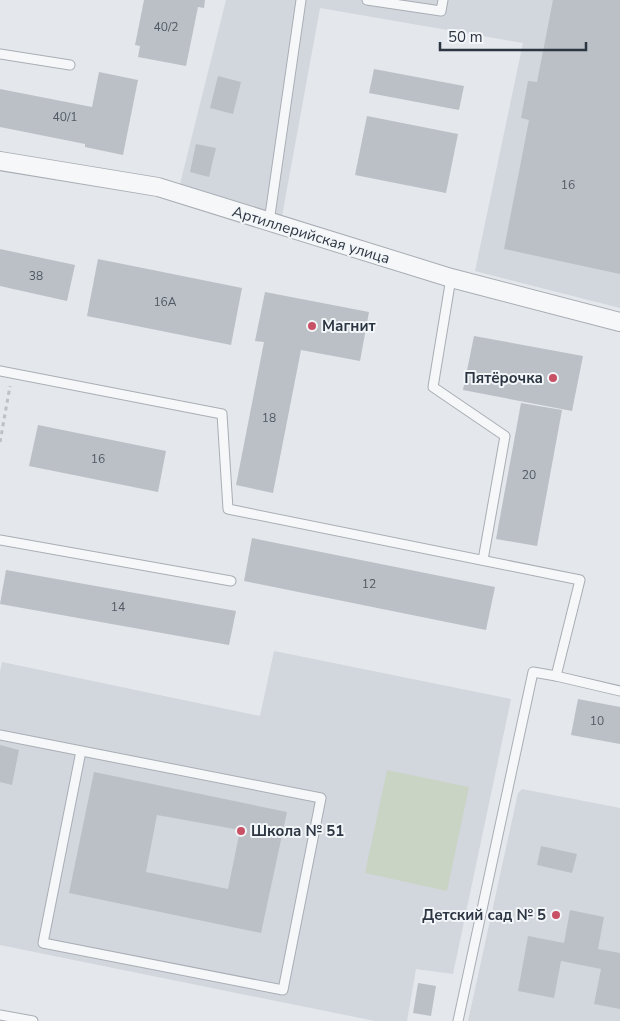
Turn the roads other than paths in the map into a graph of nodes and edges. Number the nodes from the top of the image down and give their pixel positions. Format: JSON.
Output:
{"nodes":[{"id":1,"x":301,"y":0,"type":"edge"},
{"id":2,"x":367,"y":0,"type":"edge"},
{"id":3,"x":443,"y":0,"type":"edge"},
{"id":4,"x":0,"y":54,"type":"edge"},
{"id":5,"x":70,"y":65,"type":"dead end"},
{"id":6,"x":0,"y":161,"type":"edge"},
{"id":7,"x":269,"y":222,"type":"junction"},
{"id":8,"x":451,"y":278,"type":"junction"},
{"id":9,"x":620,"y":322,"type":"edge"},
{"id":10,"x":0,"y":371,"type":"edge"},
{"id":11,"x":0,"y":540,"type":"edge"},
{"id":12,"x":484,"y":560,"type":"junction"},
{"id":13,"x":231,"y":581,"type":"dead end"},
{"id":14,"x":556,"y":676,"type":"junction"},
{"id":15,"x":620,"y":691,"type":"edge"},
{"id":16,"x":0,"y":735,"type":"edge"},
{"id":17,"x":81,"y":751,"type":"junction"},
{"id":18,"x":0,"y":1015,"type":"edge"},
{"id":19,"x":33,"y":1021,"type":"edge"},
{"id":20,"x":458,"y":1021,"type":"edge"}],
"edges":[{"from":1,"to":7,"type":"lane"},
{"from":2,"to":3,"type":"lane"},
{"from":4,"to":5,"type":"lane"},
{"from":6,"to":7,"type":"street","name":"Артиллерийская улица"},
{"from":7,"to":8,"type":"street","name":"Артиллерийская улица"},
{"from":8,"to":9,"type":"street","name":"Артиллерийская улица"},
{"from":8,"to":12,"type":"lane"},
{"from":10,"to":12,"type":"lane"},
{"from":11,"to":13,"type":"lane"},
{"from":12,"to":14,"type":"lane"},
{"from":14,"to":15,"type":"lane"},
{"from":14,"to":20,"type":"lane"},
{"from":16,"to":17,"type":"lane"},
{"from":17,"to":17,"type":"lane"},
{"from":18,"to":19,"type":"lane"}]}
